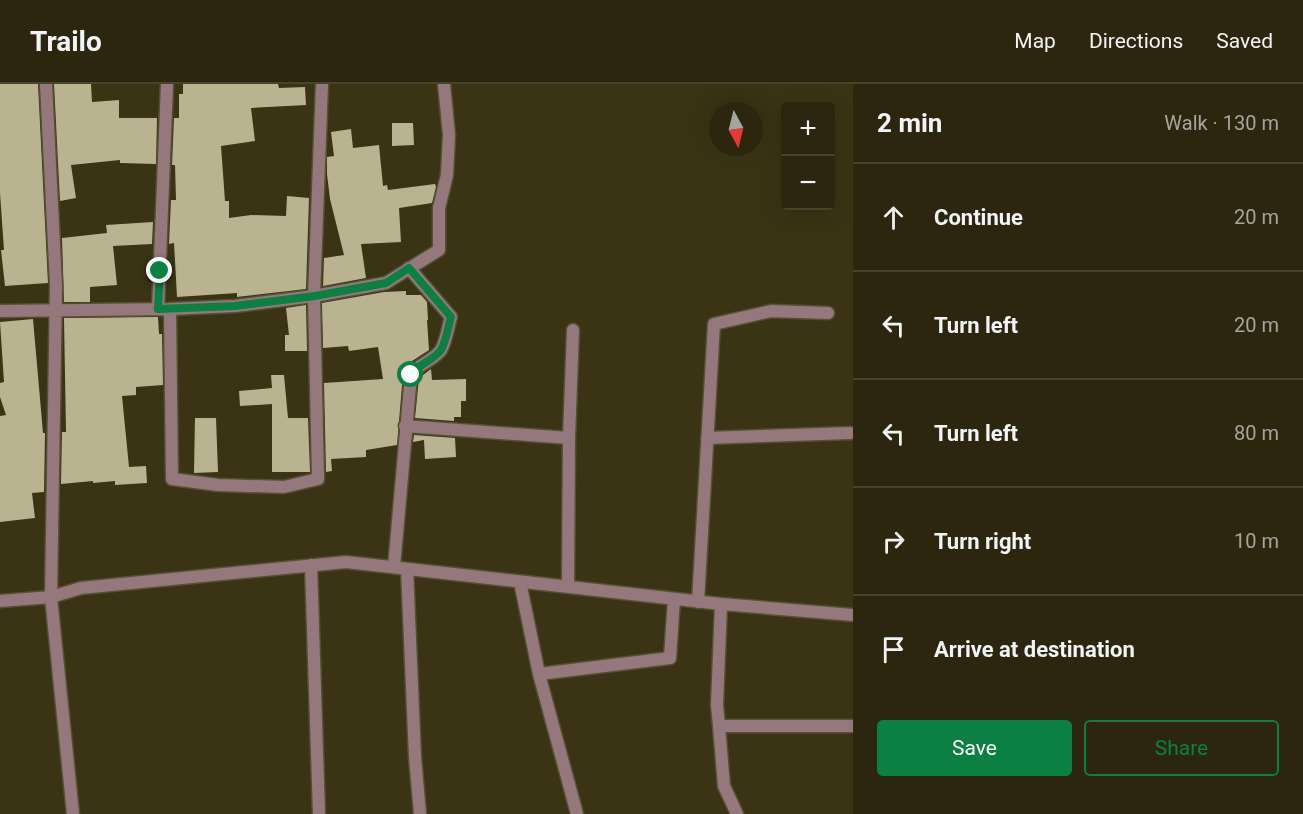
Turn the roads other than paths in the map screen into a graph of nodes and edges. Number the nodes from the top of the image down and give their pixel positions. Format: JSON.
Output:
{"nodes":[{"id":1,"x":46,"y":84,"type":"edge"},
{"id":2,"x":167,"y":84,"type":"edge"},
{"id":3,"x":322,"y":84,"type":"edge"},
{"id":4,"x":444,"y":84,"type":"edge"},
{"id":5,"x":409,"y":268,"type":"junction"},
{"id":6,"x":315,"y":296,"type":"junction"},
{"id":7,"x":164,"y":309,"type":"junction"},
{"id":8,"x":55,"y":310,"type":"junction"},
{"id":9,"x":0,"y":311,"type":"edge"},
{"id":10,"x":828,"y":313,"type":"dead end"},
{"id":11,"x":573,"y":330,"type":"dead end"},
{"id":12,"x":405,"y":426,"type":"junction"},
{"id":13,"x":850,"y":433,"type":"dead end"},
{"id":14,"x":569,"y":438,"type":"junction"},
{"id":15,"x":707,"y":438,"type":"junction"},
{"id":16,"x":311,"y":565,"type":"junction"},
{"id":17,"x":400,"y":568,"type":"junction"},
{"id":18,"x":519,"y":582,"type":"junction"},
{"id":19,"x":568,"y":586,"type":"junction"},
{"id":20,"x":51,"y":597,"type":"junction"},
{"id":21,"x":674,"y":599,"type":"junction"},
{"id":22,"x":0,"y":601,"type":"edge"},
{"id":23,"x":698,"y":602,"type":"junction"},
{"id":24,"x":720,"y":604,"type":"junction"},
{"id":25,"x":853,"y":615,"type":"edge"},
{"id":26,"x":539,"y":674,"type":"junction"},
{"id":27,"x":719,"y":726,"type":"junction"},
{"id":28,"x":853,"y":726,"type":"edge"},
{"id":29,"x":73,"y":814,"type":"edge"},
{"id":30,"x":320,"y":814,"type":"edge"},
{"id":31,"x":420,"y":814,"type":"edge"},
{"id":32,"x":577,"y":814,"type":"edge"},
{"id":33,"x":737,"y":814,"type":"edge"}],
"edges":[{"from":1,"to":8,"type":"street"},
{"from":2,"to":7,"type":"street"},
{"from":3,"to":6,"type":"street"},
{"from":4,"to":5,"type":"street"},
{"from":5,"to":6,"type":"street"},
{"from":5,"to":12,"type":"street"},
{"from":6,"to":7,"type":"street"},
{"from":6,"to":7,"type":"street"},
{"from":7,"to":8,"type":"street"},
{"from":8,"to":9,"type":"street"},
{"from":8,"to":20,"type":"street"},
{"from":10,"to":15,"type":"street"},
{"from":11,"to":14,"type":"street"},
{"from":12,"to":14,"type":"street"},
{"from":12,"to":17,"type":"street"},
{"from":13,"to":15,"type":"street"},
{"from":14,"to":19,"type":"street"},
{"from":15,"to":23,"type":"street"},
{"from":16,"to":17,"type":"street"},
{"from":16,"to":20,"type":"street"},
{"from":16,"to":30,"type":"street"},
{"from":17,"to":18,"type":"street"},
{"from":17,"to":31,"type":"street"},
{"from":18,"to":19,"type":"street"},
{"from":18,"to":26,"type":"street"},
{"from":19,"to":21,"type":"street"},
{"from":20,"to":22,"type":"street"},
{"from":20,"to":29,"type":"street"},
{"from":21,"to":23,"type":"street"},
{"from":21,"to":26,"type":"street"},
{"from":23,"to":24,"type":"street"},
{"from":24,"to":25,"type":"street"},
{"from":24,"to":27,"type":"street"},
{"from":26,"to":32,"type":"street"},
{"from":27,"to":28,"type":"street"},
{"from":27,"to":33,"type":"street"}]}
